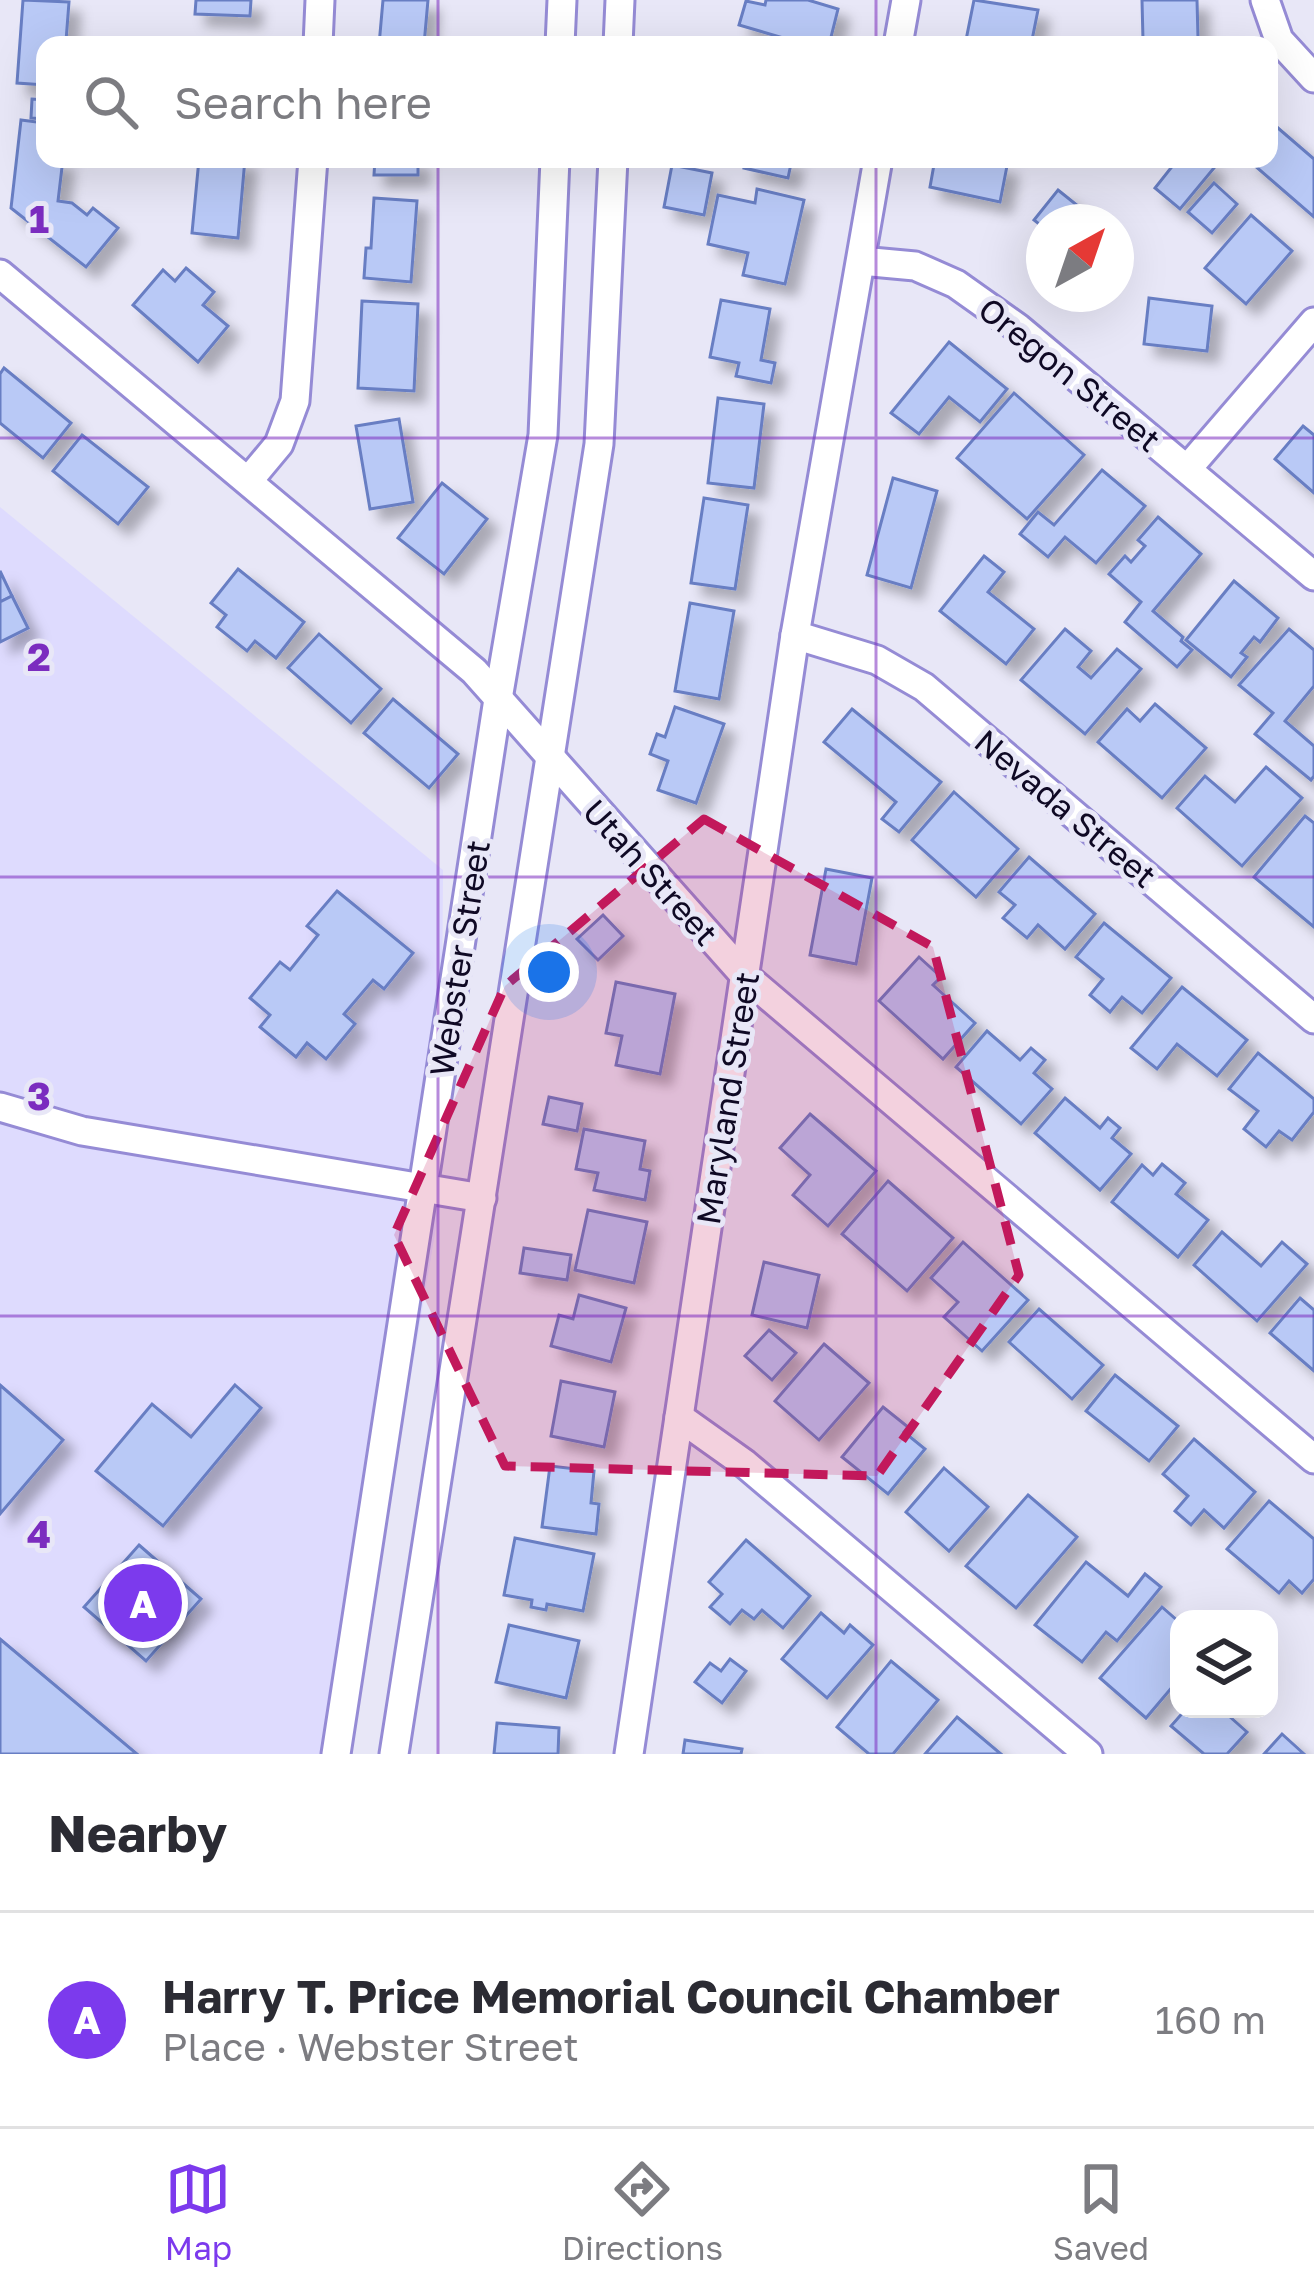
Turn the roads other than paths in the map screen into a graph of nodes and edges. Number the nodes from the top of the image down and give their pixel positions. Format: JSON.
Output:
{"nodes":[{"id":1,"x":320,"y":0,"type":"edge"},
{"id":2,"x":562,"y":0,"type":"edge"},
{"id":3,"x":620,"y":0,"type":"edge"},
{"id":4,"x":906,"y":0,"type":"edge"},
{"id":5,"x":1265,"y":0,"type":"edge"},
{"id":6,"x":318,"y":36,"type":"edge"},
{"id":7,"x":560,"y":36,"type":"edge"},
{"id":8,"x":618,"y":36,"type":"edge"},
{"id":9,"x":900,"y":36,"type":"edge"},
{"id":10,"x":1278,"y":36,"type":"edge"},
{"id":11,"x":1278,"y":37,"type":"edge"},
{"id":12,"x":1314,"y":78,"type":"edge"},
{"id":13,"x":312,"y":168,"type":"edge"},
{"id":14,"x":555,"y":168,"type":"edge"},
{"id":15,"x":613,"y":168,"type":"edge"},
{"id":16,"x":876,"y":168,"type":"edge"},
{"id":17,"x":861,"y":261,"type":"junction"},
{"id":18,"x":0,"y":274,"type":"edge"},
{"id":19,"x":1314,"y":322,"type":"edge"},
{"id":20,"x":1188,"y":468,"type":"junction"},
{"id":21,"x":249,"y":480,"type":"junction"},
{"id":22,"x":1314,"y":576,"type":"edge"},
{"id":23,"x":795,"y":635,"type":"junction"},
{"id":24,"x":498,"y":699,"type":"junction"},
{"id":25,"x":549,"y":759,"type":"junction"},
{"id":26,"x":746,"y":977,"type":"junction"},
{"id":27,"x":1314,"y":1019,"type":"edge"},
{"id":28,"x":0,"y":1107,"type":"edge"},
{"id":29,"x":424,"y":1187,"type":"junction"},
{"id":30,"x":482,"y":1198,"type":"junction"},
{"id":31,"x":679,"y":1417,"type":"junction"},
{"id":32,"x":1314,"y":1459,"type":"edge"},
{"id":33,"x":336,"y":1754,"type":"edge"},
{"id":34,"x":394,"y":1754,"type":"edge"},
{"id":35,"x":629,"y":1754,"type":"edge"},
{"id":36,"x":1088,"y":1754,"type":"edge"}],
"edges":[{"from":1,"to":6,"type":"street"},
{"from":2,"to":7,"type":"street"},
{"from":3,"to":8,"type":"street"},
{"from":4,"to":9,"type":"street"},
{"from":5,"to":10,"type":"street"},
{"from":11,"to":12,"type":"street"},
{"from":13,"to":21,"type":"street"},
{"from":14,"to":24,"type":"street","name":"Webster Street"},
{"from":15,"to":25,"type":"street","name":"Webster Street"},
{"from":16,"to":17,"type":"street","name":"Maryland Street"},
{"from":17,"to":20,"type":"street","name":"Oregon Street"},
{"from":17,"to":23,"type":"street","name":"Maryland Street"},
{"from":18,"to":21,"type":"street","name":"Utah Street"},
{"from":19,"to":20,"type":"street"},
{"from":20,"to":22,"type":"street","name":"Oregon Street"},
{"from":21,"to":24,"type":"street","name":"Utah Street"},
{"from":23,"to":26,"type":"street","name":"Maryland Street"},
{"from":23,"to":27,"type":"street","name":"Nevada Street"},
{"from":24,"to":25,"type":"street","name":"Utah Street"},
{"from":24,"to":29,"type":"street","name":"Webster Street"},
{"from":25,"to":26,"type":"street","name":"Utah Street"},
{"from":25,"to":30,"type":"street","name":"Webster Street"},
{"from":26,"to":31,"type":"street","name":"Maryland Street"},
{"from":26,"to":32,"type":"street","name":"Utah Street"},
{"from":28,"to":29,"type":"street"},
{"from":29,"to":30,"type":"street"},
{"from":29,"to":33,"type":"street","name":"Webster Street"},
{"from":30,"to":34,"type":"street","name":"Webster Street"},
{"from":31,"to":35,"type":"street","name":"Maryland Street"},
{"from":31,"to":36,"type":"street"}]}
